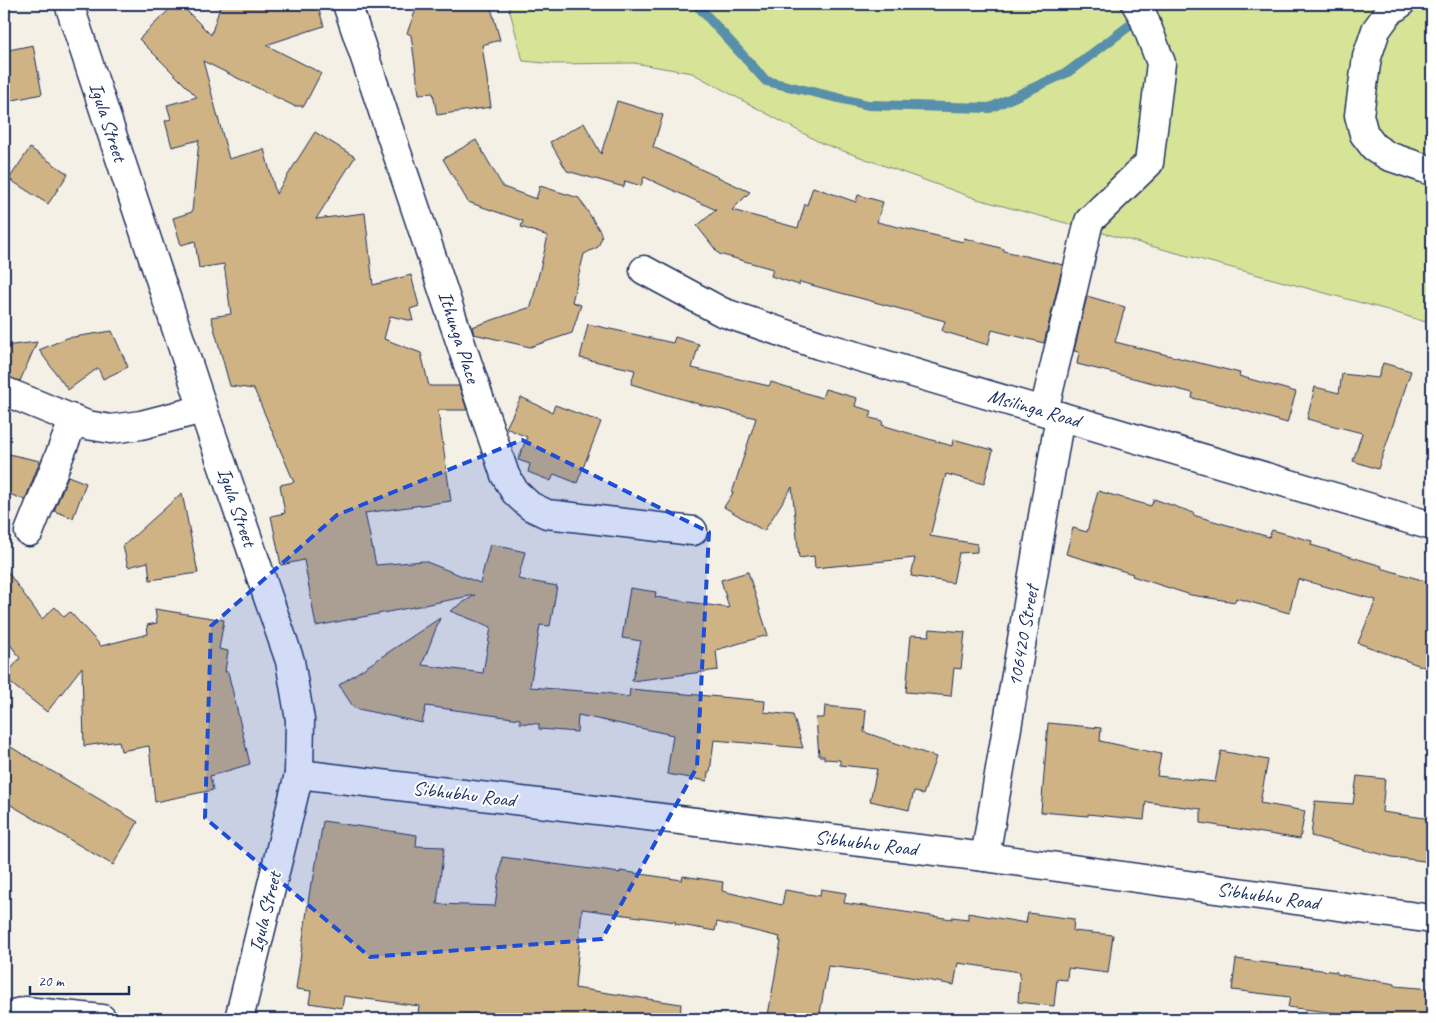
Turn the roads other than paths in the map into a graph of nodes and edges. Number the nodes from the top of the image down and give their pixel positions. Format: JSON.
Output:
{"nodes":[{"id":1,"x":69,"y":4,"type":"edge"},
{"id":2,"x":347,"y":4,"type":"edge"},
{"id":3,"x":1136,"y":4,"type":"edge"},
{"id":4,"x":1400,"y":4,"type":"edge"},
{"id":5,"x":1432,"y":171,"type":"edge"},
{"id":6,"x":644,"y":270,"type":"dead end"},
{"id":7,"x":4,"y":390,"type":"edge"},
{"id":8,"x":203,"y":409,"type":"junction"},
{"id":9,"x":1052,"y":413,"type":"junction"},
{"id":10,"x":74,"y":419,"type":"junction"},
{"id":11,"x":1432,"y":526,"type":"edge"},
{"id":12,"x":693,"y":531,"type":"dead end"},
{"id":13,"x":29,"y":532,"type":"dead end"},
{"id":14,"x":299,"y":774,"type":"junction"},
{"id":15,"x":985,"y":857,"type":"junction"},
{"id":16,"x":1432,"y":919,"type":"edge"},
{"id":17,"x":4,"y":1016,"type":"edge"},
{"id":18,"x":102,"y":1019,"type":"edge"},
{"id":19,"x":239,"y":1019,"type":"edge"}],
"edges":[{"from":1,"to":8,"type":"street","name":"Igula Street"},
{"from":2,"to":12,"type":"street","name":"Ithunga Place"},
{"from":3,"to":9,"type":"street","name":"106420 Street"},
{"from":4,"to":5,"type":"street"},
{"from":6,"to":9,"type":"street","name":"Msilinga Road"},
{"from":7,"to":10,"type":"street"},
{"from":8,"to":10,"type":"street"},
{"from":8,"to":14,"type":"street","name":"Igula Street"},
{"from":9,"to":11,"type":"street","name":"Msilinga Road"},
{"from":9,"to":15,"type":"street","name":"106420 Street"},
{"from":10,"to":13,"type":"street"},
{"from":14,"to":15,"type":"street","name":"Sibhubhu Road"},
{"from":14,"to":19,"type":"street","name":"Igula Street"},
{"from":15,"to":16,"type":"street","name":"Sibhubhu Road"},
{"from":17,"to":18,"type":"street"}]}
